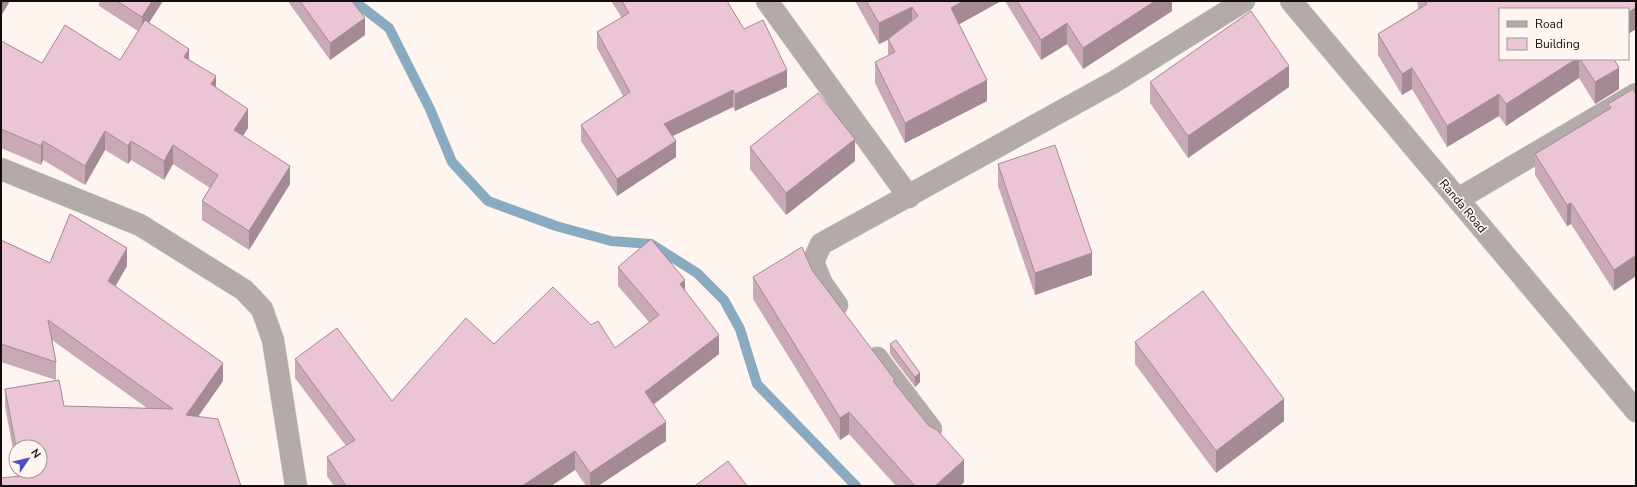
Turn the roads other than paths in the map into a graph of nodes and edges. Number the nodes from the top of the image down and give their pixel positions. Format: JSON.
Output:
{"nodes":[{"id":1,"x":767,"y":1,"type":"edge"},
{"id":2,"x":1244,"y":1,"type":"edge"},
{"id":3,"x":1291,"y":1,"type":"edge"},
{"id":4,"x":1636,"y":94,"type":"edge"},
{"id":5,"x":1,"y":169,"type":"edge"},
{"id":6,"x":909,"y":197,"type":"junction"},
{"id":7,"x":1458,"y":200,"type":"junction"},
{"id":8,"x":850,"y":322,"type":"edge"},
{"id":9,"x":864,"y":340,"type":"edge"},
{"id":10,"x":1636,"y":411,"type":"edge"},
{"id":11,"x":939,"y":440,"type":"edge"},
{"id":12,"x":296,"y":486,"type":"edge"}],
"edges":[{"from":1,"to":6,"type":"street"},
{"from":2,"to":6,"type":"street"},
{"from":3,"to":7,"type":"street","name":"Randa Road"},
{"from":4,"to":7,"type":"street"},
{"from":5,"to":12,"type":"street"},
{"from":6,"to":8,"type":"street"},
{"from":7,"to":10,"type":"street","name":"Randa Road"},
{"from":9,"to":11,"type":"street"}]}
